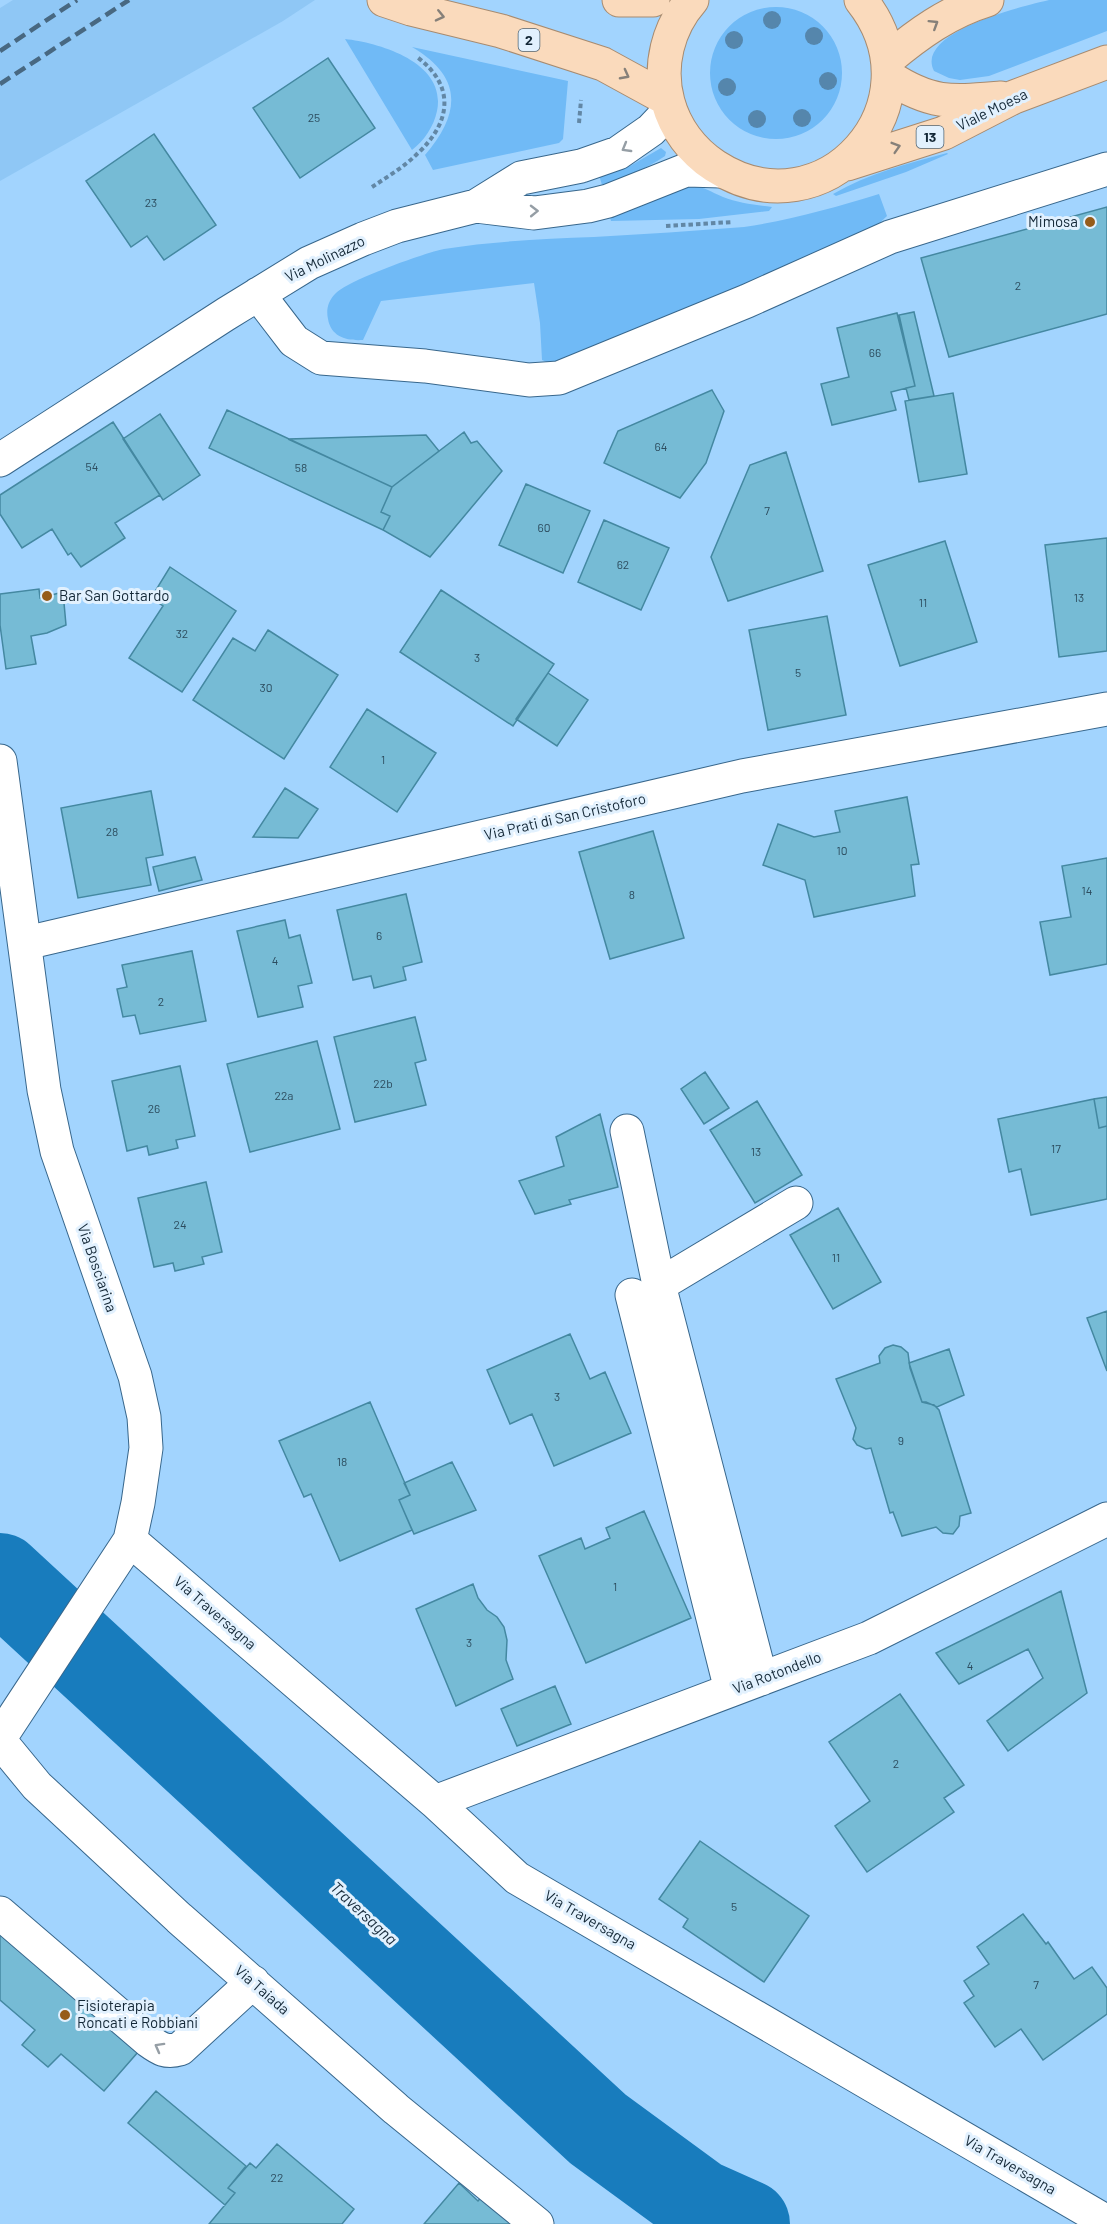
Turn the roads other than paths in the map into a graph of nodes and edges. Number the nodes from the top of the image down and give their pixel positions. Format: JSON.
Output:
{"nodes":[{"id":1,"x":384,"y":0,"type":"edge"},
{"id":2,"x":619,"y":0,"type":"edge"},
{"id":3,"x":653,"y":0,"type":"edge"},
{"id":4,"x":692,"y":0,"type":"edge"},
{"id":5,"x":861,"y":0,"type":"edge"},
{"id":6,"x":987,"y":0,"type":"edge"},
{"id":7,"x":1107,"y":62,"type":"edge"},
{"id":8,"x":888,"y":68,"type":"junction"},
{"id":9,"x":1014,"y":97,"type":"junction"},
{"id":10,"x":668,"y":104,"type":"junction"},
{"id":11,"x":841,"y":166,"type":"junction"},
{"id":12,"x":1107,"y":169,"type":"edge"},
{"id":13,"x":722,"y":171,"type":"junction"},
{"id":14,"x":476,"y":206,"type":"junction"},
{"id":15,"x":258,"y":294,"type":"junction"},
{"id":16,"x":0,"y":460,"type":"edge"},
{"id":17,"x":1107,"y":709,"type":"edge"},
{"id":18,"x":0,"y":761,"type":"edge"},
{"id":19,"x":26,"y":943,"type":"junction"},
{"id":20,"x":627,"y":1131,"type":"dead end"},
{"id":21,"x":796,"y":1203,"type":"dead end"},
{"id":22,"x":645,"y":1290,"type":"junction"},
{"id":23,"x":1107,"y":1519,"type":"edge"},
{"id":24,"x":130,"y":1540,"type":"junction"},
{"id":25,"x":761,"y":1679,"type":"junction"},
{"id":26,"x":731,"y":1690,"type":"junction"},
{"id":27,"x":0,"y":1739,"type":"edge"},
{"id":28,"x":435,"y":1802,"type":"junction"},
{"id":29,"x":0,"y":1913,"type":"edge"},
{"id":30,"x":253,"y":1982,"type":"junction"},
{"id":31,"x":1107,"y":2222,"type":"edge"},
{"id":32,"x":537,"y":2224,"type":"edge"}],
"edges":[{"from":1,"to":10,"type":"main road","number":"2","one_way":true},
{"from":2,"to":3,"type":"main road"},
{"from":4,"to":10,"type":"main road"},
{"from":5,"to":8,"type":"main road"},
{"from":8,"to":6,"type":"main road","one_way":true},
{"from":7,"to":9,"type":"main road","name":"Viale Moesa","number":"13"},
{"from":8,"to":9,"type":"main road"},
{"from":8,"to":11,"type":"main road"},
{"from":11,"to":9,"type":"main road","name":"Viale Moesa","number":"13","one_way":true},
{"from":10,"to":13,"type":"main road"},
{"from":10,"to":14,"type":"street","name":"Via Molinazzo","one_way":true},
{"from":11,"to":13,"type":"main road"},
{"from":12,"to":15,"type":"street"},
{"from":14,"to":13,"type":"street","one_way":true},
{"from":14,"to":15,"type":"street","name":"Via Molinazzo"},
{"from":15,"to":16,"type":"street","name":"Via Molinazzo"},
{"from":17,"to":19,"type":"street","name":"Via Prati di San Cristoforo"},
{"from":18,"to":19,"type":"street","name":"Via Bosciarina"},
{"from":19,"to":24,"type":"street","name":"Via Bosciarina"},
{"from":20,"to":22,"type":"street"},
{"from":21,"to":22,"type":"street"},
{"from":22,"to":25,"type":"street"},
{"from":22,"to":26,"type":"street"},
{"from":23,"to":25,"type":"street","name":"Via Rotondello"},
{"from":24,"to":27,"type":"street","name":"Via Bosciarina"},
{"from":24,"to":28,"type":"street","name":"Via Traversagna"},
{"from":25,"to":26,"type":"street","name":"Via Rotondello"},
{"from":26,"to":28,"type":"street","name":"Via Rotondello"},
{"from":27,"to":30,"type":"street","name":"Via Taiada"},
{"from":28,"to":31,"type":"street","name":"Via Traversagna"},
{"from":30,"to":29,"type":"street","one_way":true},
{"from":30,"to":32,"type":"street","name":"Via Taiada"}]}
